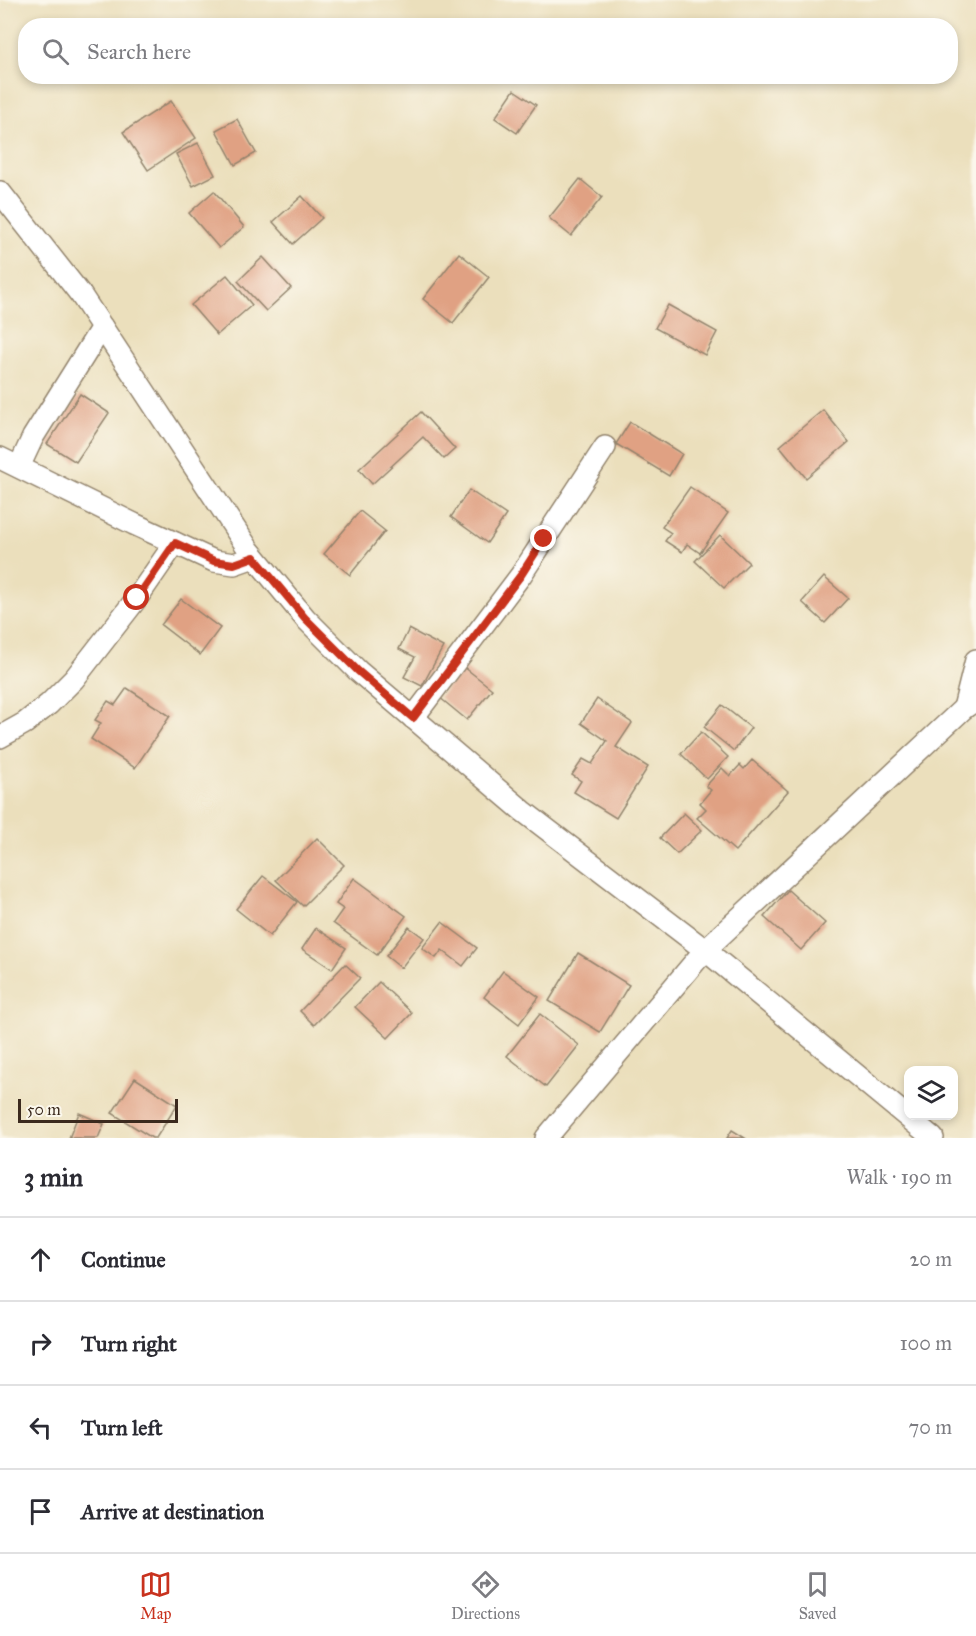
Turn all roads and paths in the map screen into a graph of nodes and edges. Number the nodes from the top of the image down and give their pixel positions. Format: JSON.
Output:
{"nodes":[{"id":1,"x":0,"y":192,"type":"edge"},
{"id":2,"x":102,"y":327,"type":"junction"},
{"id":3,"x":604,"y":447,"type":"dead end"},
{"id":4,"x":10,"y":462,"type":"edge"},
{"id":5,"x":175,"y":543,"type":"junction"},
{"id":6,"x":254,"y":557,"type":"junction"},
{"id":7,"x":976,"y":660,"type":"edge"},
{"id":8,"x":970,"y":704,"type":"edge"},
{"id":9,"x":413,"y":718,"type":"junction"},
{"id":10,"x":0,"y":737,"type":"edge"},
{"id":11,"x":705,"y":950,"type":"junction"},
{"id":12,"x":546,"y":1138,"type":"edge"},
{"id":13,"x":933,"y":1138,"type":"edge"}],
"edges":[{"from":1,"to":2,"type":"street"},
{"from":2,"to":4,"type":"street"},
{"from":2,"to":6,"type":"street"},
{"from":3,"to":9,"type":"street"},
{"from":4,"to":5,"type":"street"},
{"from":5,"to":6,"type":"street"},
{"from":5,"to":10,"type":"street"},
{"from":6,"to":9,"type":"street"},
{"from":7,"to":8,"type":"street"},
{"from":8,"to":11,"type":"street"},
{"from":9,"to":11,"type":"street"},
{"from":11,"to":12,"type":"street"},
{"from":11,"to":13,"type":"street"}]}
